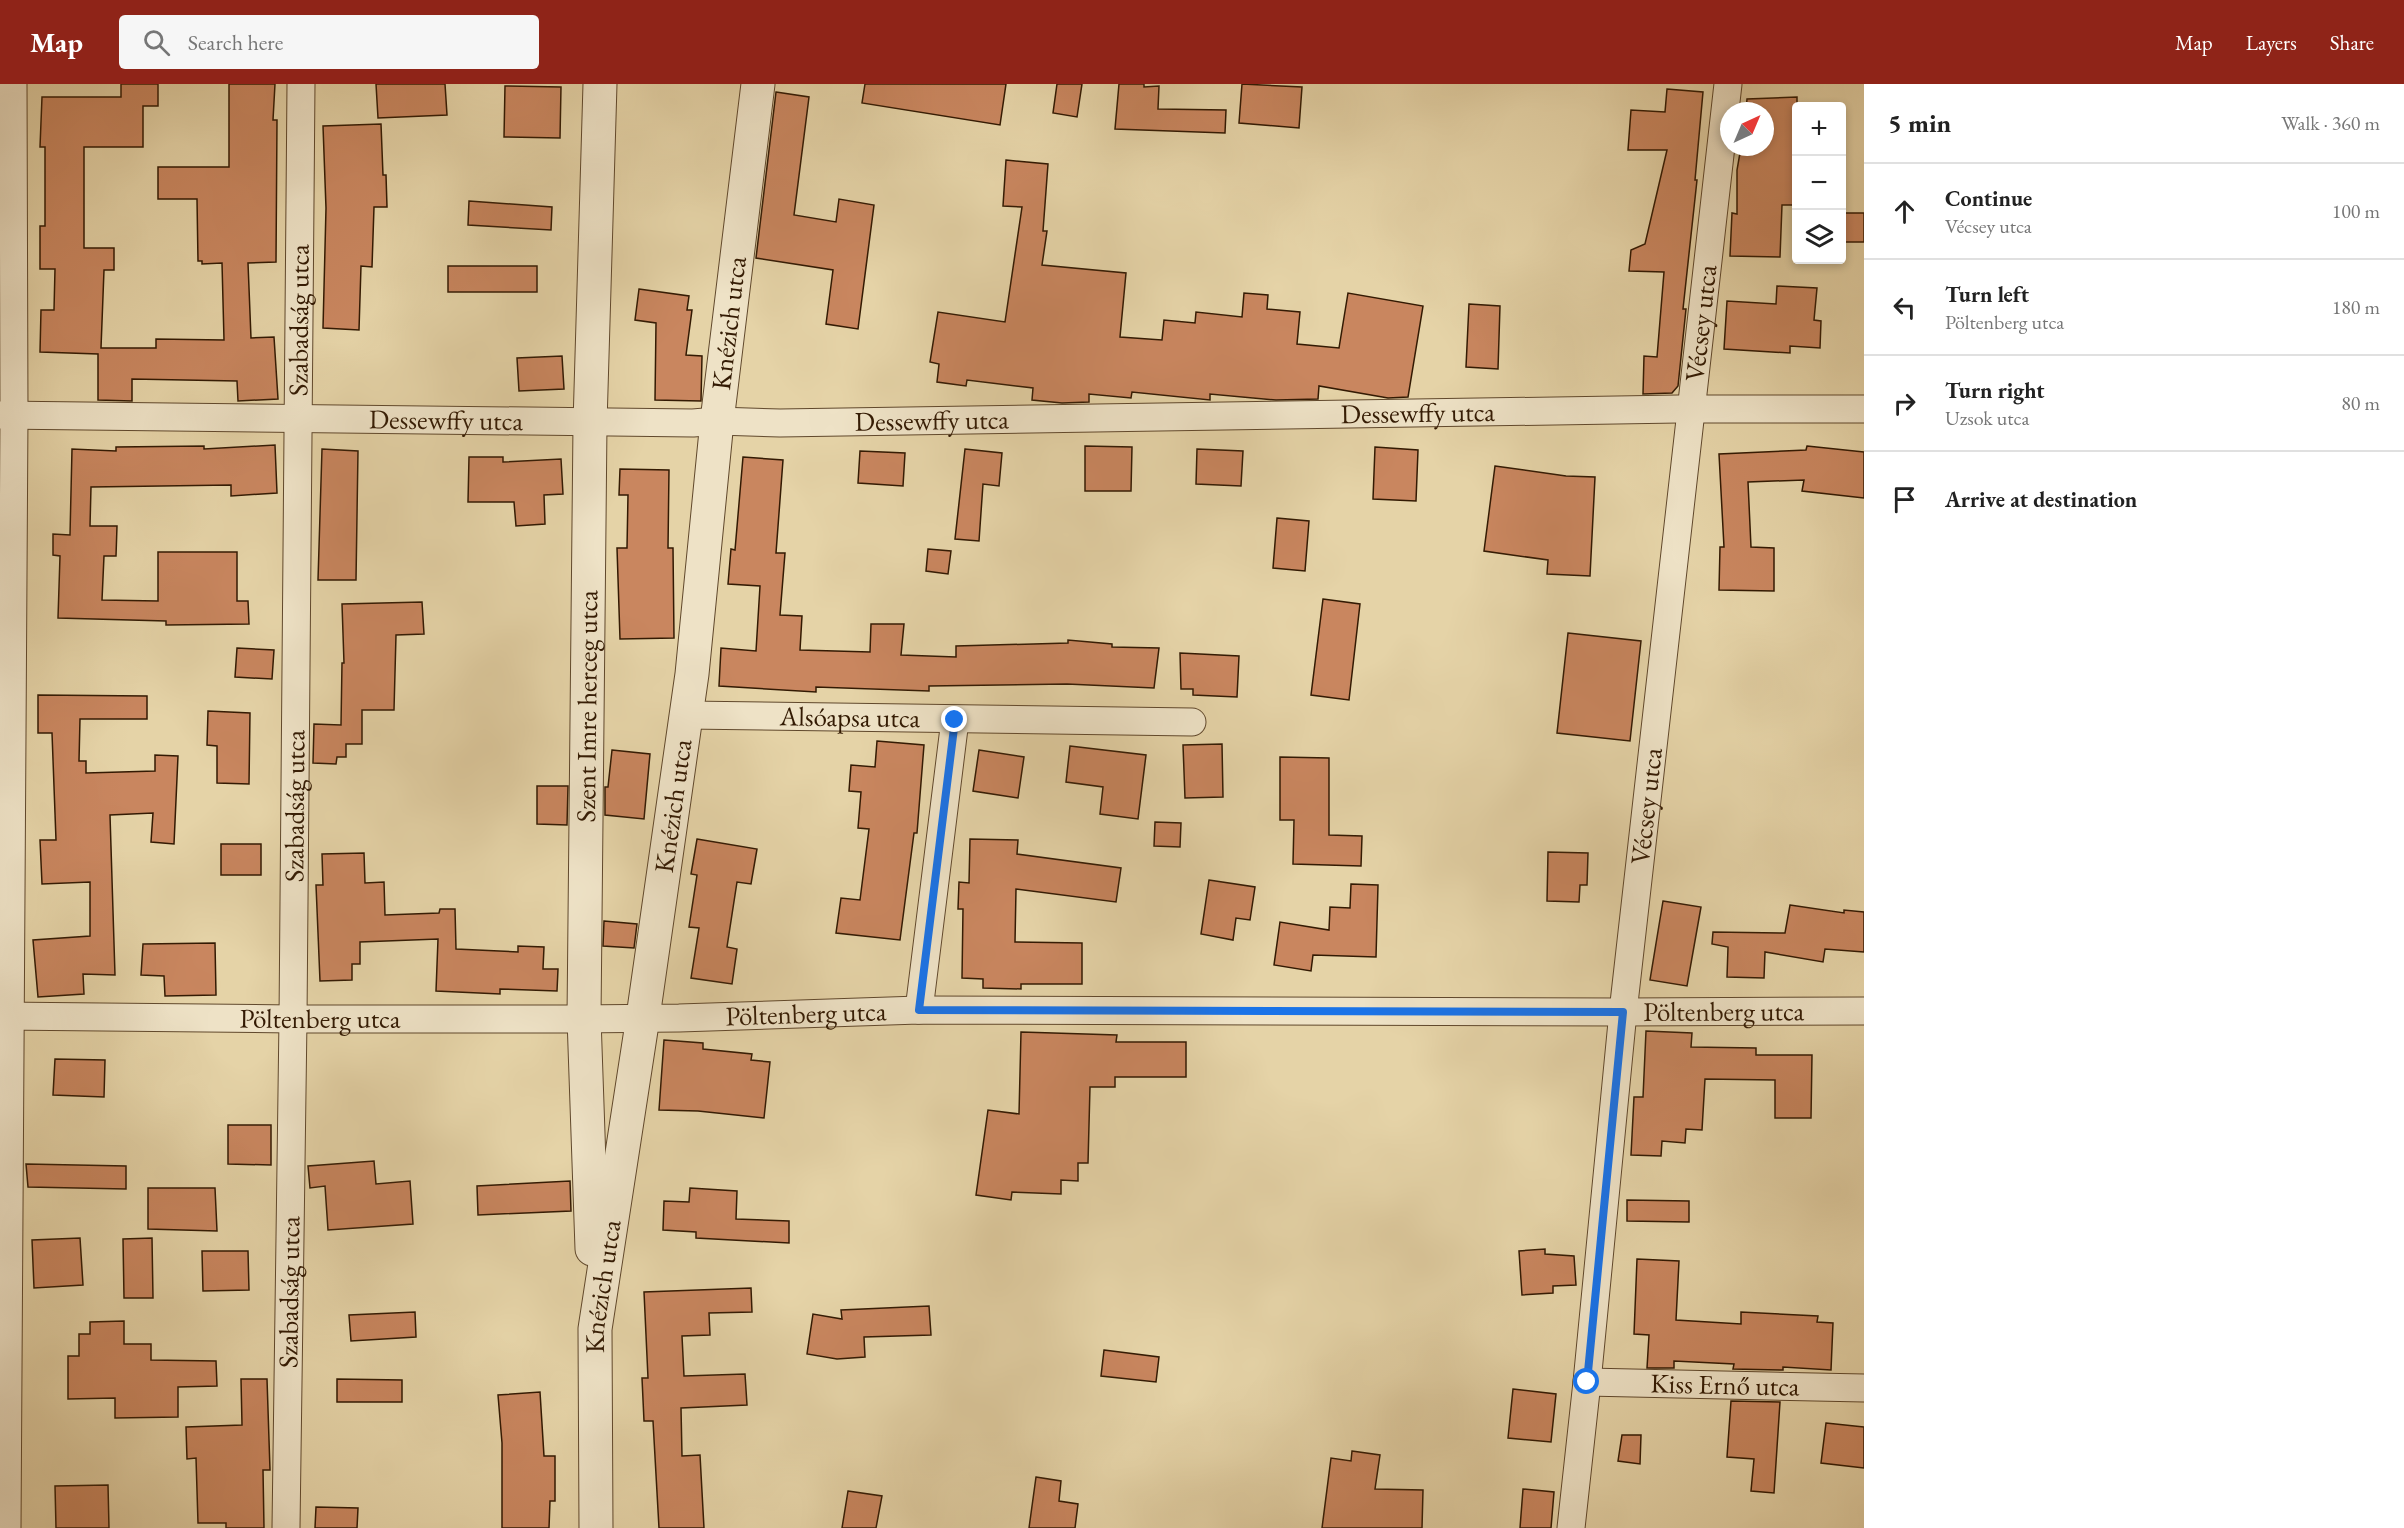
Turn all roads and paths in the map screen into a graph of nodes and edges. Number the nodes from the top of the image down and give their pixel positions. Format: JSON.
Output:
{"nodes":[{"id":1,"x":13,"y":84,"type":"edge"},
{"id":2,"x":301,"y":84,"type":"edge"},
{"id":3,"x":600,"y":84,"type":"edge"},
{"id":4,"x":758,"y":84,"type":"edge"},
{"id":5,"x":1728,"y":84,"type":"edge"},
{"id":6,"x":1691,"y":409,"type":"junction"},
{"id":7,"x":1864,"y":409,"type":"edge"},
{"id":8,"x":7,"y":415,"type":"edge"},
{"id":9,"x":297,"y":420,"type":"junction"},
{"id":10,"x":717,"y":421,"type":"junction"},
{"id":11,"x":590,"y":424,"type":"junction"},
{"id":12,"x":686,"y":715,"type":"junction"},
{"id":13,"x":955,"y":720,"type":"junction"},
{"id":14,"x":1192,"y":722,"type":"dead end"},
{"id":15,"x":919,"y":1010,"type":"junction"},
{"id":16,"x":1864,"y":1011,"type":"edge"},
{"id":17,"x":1623,"y":1012,"type":"junction"},
{"id":18,"x":5,"y":1016,"type":"edge"},
{"id":19,"x":644,"y":1017,"type":"junction"},
{"id":20,"x":584,"y":1018,"type":"junction"},
{"id":21,"x":293,"y":1019,"type":"junction"},
{"id":22,"x":595,"y":1329,"type":"junction"},
{"id":23,"x":1587,"y":1382,"type":"junction"},
{"id":24,"x":1864,"y":1388,"type":"edge"},
{"id":25,"x":7,"y":1528,"type":"edge"},
{"id":26,"x":286,"y":1528,"type":"edge"},
{"id":27,"x":596,"y":1528,"type":"edge"},
{"id":28,"x":1571,"y":1528,"type":"edge"}],
"edges":[{"from":1,"to":8,"type":"street"},
{"from":2,"to":9,"type":"street","name":"Szabadság utca"},
{"from":3,"to":11,"type":"street","name":"Szent Imre herceg utca"},
{"from":4,"to":10,"type":"street","name":"Knézich utca"},
{"from":5,"to":6,"type":"street","name":"Vécsey utca"},
{"from":6,"to":7,"type":"street","name":"Dessewffy utca"},
{"from":6,"to":10,"type":"street","name":"Dessewffy utca"},
{"from":6,"to":17,"type":"street","name":"Vécsey utca"},
{"from":8,"to":9,"type":"street","name":"Dessewffy utca"},
{"from":8,"to":18,"type":"street"},
{"from":9,"to":11,"type":"street","name":"Dessewffy utca"},
{"from":9,"to":21,"type":"street","name":"Szabadság utca"},
{"from":10,"to":11,"type":"street","name":"Dessewffy utca"},
{"from":10,"to":12,"type":"street","name":"Knézich utca"},
{"from":11,"to":20,"type":"street","name":"Szent Imre herceg utca"},
{"from":12,"to":13,"type":"street","name":"Alsóapsa utca"},
{"from":12,"to":19,"type":"street","name":"Knézich utca"},
{"from":13,"to":14,"type":"street","name":"Alsóapsa utca"},
{"from":13,"to":15,"type":"street"},
{"from":15,"to":17,"type":"street","name":"Pöltenberg utca"},
{"from":15,"to":19,"type":"street","name":"Pöltenberg utca"},
{"from":16,"to":17,"type":"street","name":"Pöltenberg utca"},
{"from":17,"to":23,"type":"street","name":"Vécsey utca"},
{"from":18,"to":21,"type":"street","name":"Pöltenberg utca"},
{"from":18,"to":25,"type":"street"},
{"from":19,"to":20,"type":"street","name":"Pöltenberg utca"},
{"from":19,"to":22,"type":"street","name":"Knézich utca"},
{"from":20,"to":21,"type":"street","name":"Pöltenberg utca"},
{"from":20,"to":22,"type":"street","name":"Szent Imre herceg utca"},
{"from":21,"to":26,"type":"street","name":"Szabadság utca"},
{"from":22,"to":27,"type":"street","name":"Knézich utca"},
{"from":23,"to":24,"type":"street","name":"Kiss Ernő utca"},
{"from":23,"to":28,"type":"street","name":"Vécsey utca"}]}
